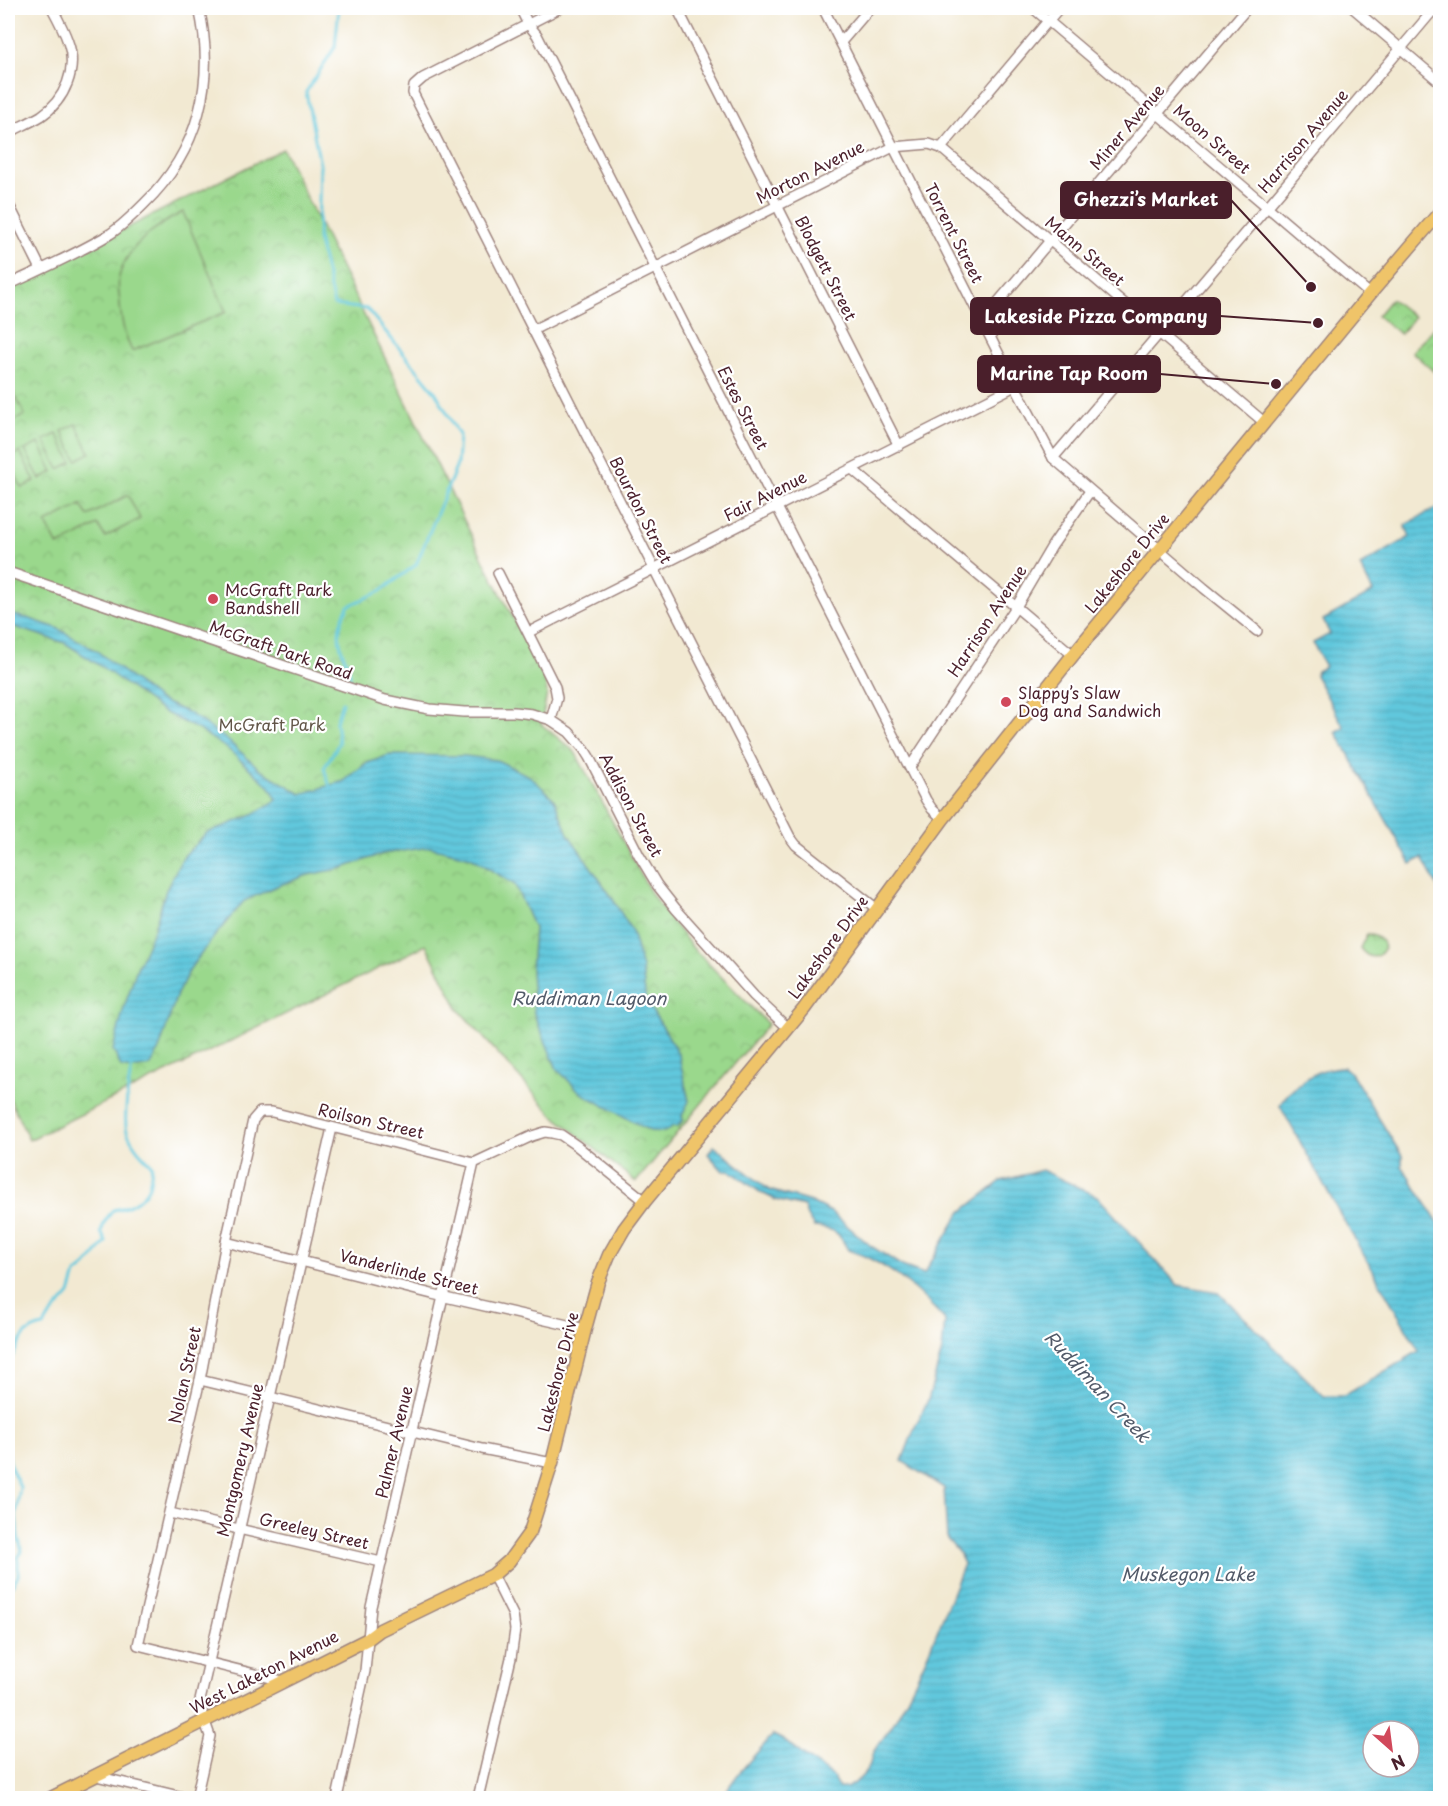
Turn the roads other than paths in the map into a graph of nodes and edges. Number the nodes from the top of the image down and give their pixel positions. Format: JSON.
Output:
{"nodes":[{"id":1,"x":52,"y":8,"type":"edge"},
{"id":2,"x":199,"y":8,"type":"edge"},
{"id":3,"x":520,"y":8,"type":"edge"},
{"id":4,"x":560,"y":8,"type":"edge"},
{"id":5,"x":677,"y":8,"type":"edge"},
{"id":6,"x":823,"y":8,"type":"edge"},
{"id":7,"x":870,"y":8,"type":"edge"},
{"id":8,"x":1033,"y":8,"type":"edge"},
{"id":9,"x":1059,"y":8,"type":"edge"},
{"id":10,"x":1247,"y":8,"type":"edge"},
{"id":11,"x":1353,"y":8,"type":"edge"},
{"id":12,"x":1435,"y":8,"type":"edge"},
{"id":13,"x":1048,"y":20,"type":"junction"},
{"id":14,"x":528,"y":24,"type":"junction"},
{"id":15,"x":841,"y":42,"type":"junction"},
{"id":16,"x":1400,"y":48,"type":"junction"},
{"id":17,"x":1440,"y":82,"type":"edge"},
{"id":18,"x":1159,"y":113,"type":"junction"},
{"id":19,"x":8,"y":133,"type":"edge"},
{"id":20,"x":893,"y":147,"type":"junction"},
{"id":21,"x":941,"y":148,"type":"junction"},
{"id":22,"x":8,"y":203,"type":"edge"},
{"id":23,"x":777,"y":205,"type":"junction"},
{"id":24,"x":1268,"y":206,"type":"junction"},
{"id":25,"x":1440,"y":212,"type":"edge"},
{"id":26,"x":1051,"y":242,"type":"junction"},
{"id":27,"x":655,"y":268,"type":"junction"},
{"id":28,"x":41,"y":269,"type":"junction"},
{"id":29,"x":8,"y":285,"type":"edge"},
{"id":30,"x":1370,"y":294,"type":"junction"},
{"id":31,"x":982,"y":321,"type":"junction"},
{"id":32,"x":533,"y":330,"type":"junction"},
{"id":33,"x":1160,"y":333,"type":"junction"},
{"id":34,"x":1015,"y":386,"type":"junction"},
{"id":35,"x":1265,"y":423,"type":"junction"},
{"id":36,"x":899,"y":446,"type":"junction"},
{"id":37,"x":1053,"y":458,"type":"junction"},
{"id":38,"x":852,"y":469,"type":"junction"},
{"id":39,"x":1090,"y":491,"type":"junction"},
{"id":40,"x":777,"y":507,"type":"junction"},
{"id":41,"x":1159,"y":549,"type":"junction"},
{"id":42,"x":654,"y":569,"type":"junction"},
{"id":43,"x":8,"y":572,"type":"edge"},
{"id":44,"x":498,"y":573,"type":"dead end"},
{"id":45,"x":1016,"y":607,"type":"junction"},
{"id":46,"x":1257,"y":631,"type":"dead end"},
{"id":47,"x":529,"y":632,"type":"junction"},
{"id":48,"x":1073,"y":655,"type":"junction"},
{"id":49,"x":551,"y":720,"type":"junction"},
{"id":50,"x":910,"y":767,"type":"junction"},
{"id":51,"x":943,"y":819,"type":"junction"},
{"id":52,"x":877,"y":909,"type":"junction"},
{"id":53,"x":788,"y":1028,"type":"junction"},
{"id":54,"x":260,"y":1112,"type":"joint"},
{"id":55,"x":332,"y":1128,"type":"junction"},
{"id":56,"x":474,"y":1163,"type":"junction"},
{"id":57,"x":645,"y":1201,"type":"junction"},
{"id":58,"x":226,"y":1242,"type":"junction"},
{"id":59,"x":302,"y":1262,"type":"junction"},
{"id":60,"x":443,"y":1297,"type":"junction"},
{"id":61,"x":585,"y":1329,"type":"junction"},
{"id":62,"x":200,"y":1380,"type":"junction"},
{"id":63,"x":270,"y":1396,"type":"junction"},
{"id":64,"x":412,"y":1431,"type":"junction"},
{"id":65,"x":552,"y":1463,"type":"junction"},
{"id":66,"x":170,"y":1513,"type":"junction"},
{"id":67,"x":240,"y":1529,"type":"junction"},
{"id":68,"x":381,"y":1562,"type":"junction"},
{"id":69,"x":493,"y":1575,"type":"junction"},
{"id":70,"x":368,"y":1639,"type":"junction"},
{"id":71,"x":209,"y":1662,"type":"junction"},
{"id":72,"x":283,"y":1681,"type":"junction"},
{"id":73,"x":204,"y":1721,"type":"junction"},
{"id":74,"x":96,"y":1776,"type":"junction"},
{"id":75,"x":51,"y":1798,"type":"edge"},
{"id":76,"x":187,"y":1798,"type":"edge"},
{"id":77,"x":196,"y":1798,"type":"edge"},
{"id":78,"x":337,"y":1798,"type":"edge"},
{"id":79,"x":478,"y":1798,"type":"edge"}],
"edges":[{"from":1,"to":19,"type":"street"},
{"from":2,"to":28,"type":"street"},
{"from":3,"to":14,"type":"street","name":"Estes Street"},
{"from":4,"to":14,"type":"street"},
{"from":5,"to":23,"type":"street","name":"Blodgett Street"},
{"from":6,"to":15,"type":"street","name":"Torrent Street"},
{"from":7,"to":15,"type":"street"},
{"from":8,"to":13,"type":"street","name":"Moon Street"},
{"from":9,"to":13,"type":"street"},
{"from":10,"to":18,"type":"street","name":"Miner Avenue"},
{"from":11,"to":16,"type":"street"},
{"from":12,"to":16,"type":"street","name":"Harrison Avenue"},
{"from":13,"to":18,"type":"street","name":"Moon Street"},
{"from":13,"to":21,"type":"street"},
{"from":14,"to":27,"type":"street","name":"Estes Street"},
{"from":14,"to":32,"type":"street","name":"Bourdon Street"},
{"from":15,"to":20,"type":"street","name":"Torrent Street"},
{"from":16,"to":17,"type":"street"},
{"from":16,"to":24,"type":"street","name":"Harrison Avenue"},
{"from":18,"to":24,"type":"street","name":"Moon Street"},
{"from":18,"to":26,"type":"street","name":"Miner Avenue"},
{"from":20,"to":21,"type":"street","name":"Morton Avenue"},
{"from":20,"to":23,"type":"street","name":"Morton Avenue"},
{"from":20,"to":31,"type":"street","name":"Torrent Street"},
{"from":21,"to":26,"type":"street","name":"Mann Street"},
{"from":22,"to":28,"type":"street"},
{"from":23,"to":27,"type":"street","name":"Morton Avenue"},
{"from":23,"to":36,"type":"street","name":"Blodgett Street"},
{"from":24,"to":30,"type":"street","name":"Moon Street"},
{"from":24,"to":33,"type":"street","name":"Harrison Avenue"},
{"from":25,"to":30,"type":"main road","name":"Lakeshore Drive"},
{"from":26,"to":31,"type":"street","name":"Miner Avenue"},
{"from":26,"to":33,"type":"street","name":"Mann Street"},
{"from":27,"to":32,"type":"street","name":"Morton Avenue"},
{"from":27,"to":40,"type":"street","name":"Estes Street"},
{"from":28,"to":29,"type":"street"},
{"from":30,"to":35,"type":"main road","name":"Lakeshore Drive"},
{"from":31,"to":34,"type":"street","name":"Torrent Street"},
{"from":32,"to":42,"type":"street","name":"Bourdon Street"},
{"from":33,"to":35,"type":"street","name":"Mann Street"},
{"from":33,"to":37,"type":"street","name":"Harrison Avenue"},
{"from":34,"to":36,"type":"street","name":"Fair Avenue"},
{"from":34,"to":37,"type":"street","name":"Torrent Street"},
{"from":35,"to":41,"type":"main road","name":"Lakeshore Drive"},
{"from":36,"to":38,"type":"street","name":"Fair Avenue"},
{"from":37,"to":39,"type":"street","name":"Torrent Street"},
{"from":38,"to":40,"type":"street","name":"Fair Avenue"},
{"from":38,"to":45,"type":"street"},
{"from":39,"to":41,"type":"street","name":"Torrent Street"},
{"from":39,"to":45,"type":"street","name":"Harrison Avenue"},
{"from":40,"to":42,"type":"street","name":"Fair Avenue"},
{"from":40,"to":50,"type":"street","name":"Estes Street"},
{"from":41,"to":46,"type":"street","name":"Torrent Street"},
{"from":41,"to":48,"type":"main road","name":"Lakeshore Drive"},
{"from":42,"to":47,"type":"street","name":"Fair Avenue"},
{"from":42,"to":52,"type":"street","name":"Bourdon Street"},
{"from":43,"to":49,"type":"street","name":"McGraft Park Road"},
{"from":44,"to":47,"type":"street"},
{"from":45,"to":48,"type":"street"},
{"from":45,"to":50,"type":"street","name":"Harrison Avenue"},
{"from":47,"to":49,"type":"street"},
{"from":48,"to":51,"type":"main road","name":"Lakeshore Drive"},
{"from":49,"to":53,"type":"street","name":"Addison Street"},
{"from":50,"to":51,"type":"street","name":"Estes Street"},
{"from":51,"to":52,"type":"main road","name":"Lakeshore Drive"},
{"from":52,"to":53,"type":"main road","name":"Lakeshore Drive"},
{"from":53,"to":57,"type":"main road","name":"Lakeshore Drive"},
{"from":54,"to":55,"type":"street","name":"Roilson Street"},
{"from":54,"to":58,"type":"street","name":"Nolan Street"},
{"from":55,"to":56,"type":"street","name":"Roilson Street"},
{"from":55,"to":59,"type":"street","name":"Montgomery Avenue"},
{"from":56,"to":57,"type":"street"},
{"from":56,"to":60,"type":"street","name":"Palmer Avenue"},
{"from":57,"to":61,"type":"main road","name":"Lakeshore Drive"},
{"from":58,"to":59,"type":"street","name":"Vanderlinde Street"},
{"from":58,"to":62,"type":"street","name":"Nolan Street"},
{"from":59,"to":60,"type":"street","name":"Vanderlinde Street"},
{"from":59,"to":63,"type":"street","name":"Montgomery Avenue"},
{"from":60,"to":61,"type":"street","name":"Vanderlinde Street"},
{"from":60,"to":64,"type":"street","name":"Palmer Avenue"},
{"from":61,"to":65,"type":"main road","name":"Lakeshore Drive"},
{"from":62,"to":63,"type":"street"},
{"from":62,"to":66,"type":"street","name":"Nolan Street"},
{"from":63,"to":64,"type":"street"},
{"from":63,"to":67,"type":"street","name":"Montgomery Avenue"},
{"from":64,"to":65,"type":"street"},
{"from":64,"to":68,"type":"street","name":"Palmer Avenue"},
{"from":65,"to":69,"type":"main road","name":"Lakeshore Drive"},
{"from":66,"to":67,"type":"street","name":"Greeley Street"},
{"from":66,"to":71,"type":"street","name":"Nolan Street"},
{"from":67,"to":68,"type":"street","name":"Greeley Street"},
{"from":67,"to":71,"type":"street","name":"Montgomery Avenue"},
{"from":68,"to":70,"type":"street","name":"Palmer Avenue"},
{"from":69,"to":70,"type":"main road","name":"West Laketon Avenue"},
{"from":69,"to":79,"type":"street"},
{"from":70,"to":72,"type":"main road","name":"West Laketon Avenue"},
{"from":70,"to":78,"type":"street","name":"Palmer Avenue"},
{"from":71,"to":72,"type":"street"},
{"from":71,"to":73,"type":"street","name":"Montgomery Avenue"},
{"from":72,"to":73,"type":"main road","name":"West Laketon Avenue"},
{"from":73,"to":74,"type":"main road","name":"West Laketon Avenue"},
{"from":73,"to":77,"type":"street","name":"Montgomery Avenue"},
{"from":74,"to":75,"type":"main road","name":"West Laketon Avenue"},
{"from":74,"to":76,"type":"street"}]}
